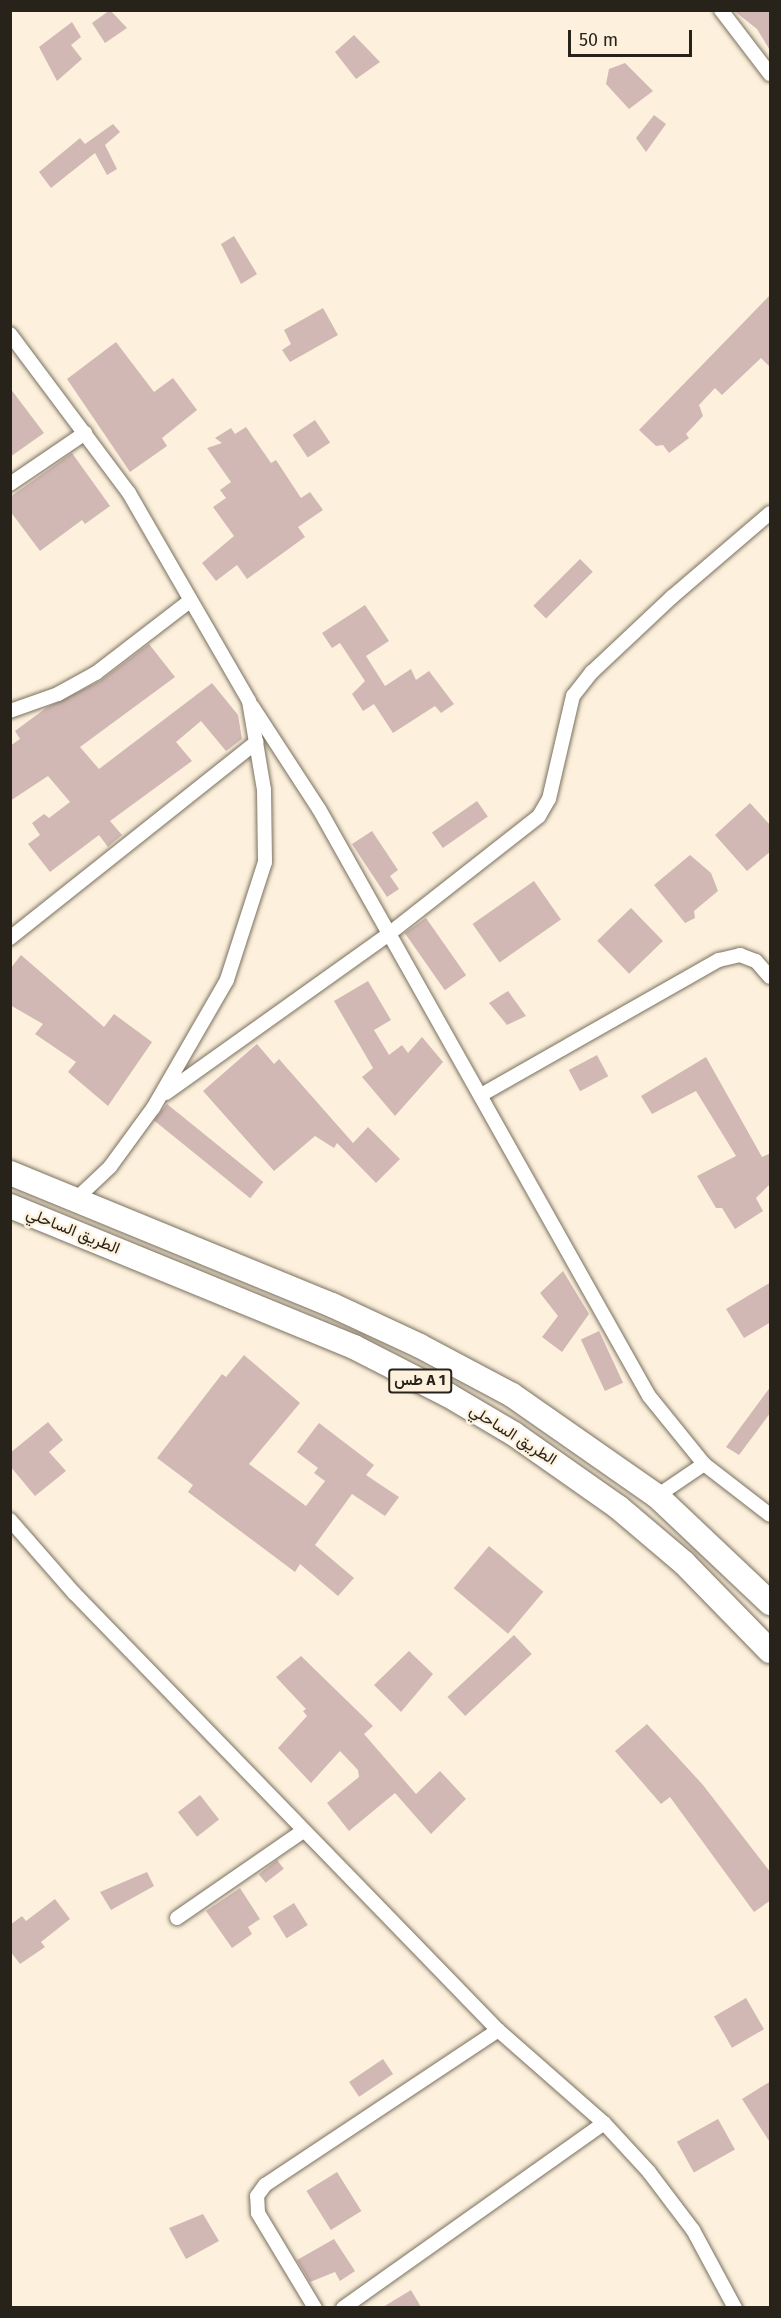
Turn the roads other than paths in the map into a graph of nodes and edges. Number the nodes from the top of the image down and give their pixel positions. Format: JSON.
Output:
{"nodes":[{"id":1,"x":721,"y":10,"type":"edge"},
{"id":2,"x":771,"y":74,"type":"edge"},
{"id":3,"x":10,"y":334,"type":"edge"},
{"id":4,"x":85,"y":433,"type":"junction"},
{"id":5,"x":10,"y":484,"type":"edge"},
{"id":6,"x":771,"y":513,"type":"edge"},
{"id":7,"x":190,"y":601,"type":"junction"},
{"id":8,"x":249,"y":701,"type":"junction"},
{"id":9,"x":10,"y":711,"type":"edge"},
{"id":10,"x":256,"y":742,"type":"junction"},
{"id":11,"x":390,"y":933,"type":"junction"},
{"id":12,"x":10,"y":938,"type":"edge"},
{"id":13,"x":771,"y":977,"type":"edge"},
{"id":14,"x":482,"y":1095,"type":"junction"},
{"id":15,"x":160,"y":1098,"type":"junction"},
{"id":16,"x":10,"y":1173,"type":"edge"},
{"id":17,"x":76,"y":1199,"type":"junction"},
{"id":18,"x":10,"y":1206,"type":"edge"},
{"id":19,"x":704,"y":1464,"type":"junction"},
{"id":20,"x":657,"y":1496,"type":"junction"},
{"id":21,"x":771,"y":1515,"type":"edge"},
{"id":22,"x":10,"y":1520,"type":"edge"},
{"id":23,"x":771,"y":1603,"type":"edge"},
{"id":24,"x":771,"y":1652,"type":"edge"},
{"id":25,"x":303,"y":1831,"type":"junction"},
{"id":26,"x":177,"y":1918,"type":"dead end"},
{"id":27,"x":498,"y":2030,"type":"junction"},
{"id":28,"x":604,"y":2123,"type":"junction"},
{"id":29,"x":315,"y":2307,"type":"edge"},
{"id":30,"x":343,"y":2307,"type":"edge"},
{"id":31,"x":735,"y":2307,"type":"edge"}],
"edges":[{"from":1,"to":2,"type":"street"},
{"from":3,"to":4,"type":"street"},
{"from":4,"to":5,"type":"street"},
{"from":4,"to":7,"type":"street"},
{"from":6,"to":11,"type":"street"},
{"from":7,"to":8,"type":"street"},
{"from":7,"to":9,"type":"street"},
{"from":8,"to":10,"type":"street"},
{"from":8,"to":11,"type":"street"},
{"from":10,"to":12,"type":"street"},
{"from":10,"to":15,"type":"street"},
{"from":11,"to":14,"type":"street"},
{"from":11,"to":15,"type":"street"},
{"from":13,"to":14,"type":"street"},
{"from":14,"to":19,"type":"street"},
{"from":15,"to":17,"type":"street"},
{"from":16,"to":17,"type":"highway","name":"الطريق الساحلي","number":"طس A 1"},
{"from":17,"to":20,"type":"highway","name":"الطريق الساحلي","number":"طس A 1"},
{"from":18,"to":24,"type":"highway","name":"الطريق الساحلي","number":"طس A 1"},
{"from":19,"to":20,"type":"street"},
{"from":19,"to":21,"type":"street"},
{"from":20,"to":23,"type":"highway","name":"الطريق الساحلي","number":"طس A 1"},
{"from":22,"to":25,"type":"street"},
{"from":25,"to":26,"type":"street"},
{"from":25,"to":27,"type":"street"},
{"from":27,"to":28,"type":"street"},
{"from":27,"to":29,"type":"street"},
{"from":28,"to":30,"type":"street"},
{"from":28,"to":31,"type":"street"}]}
